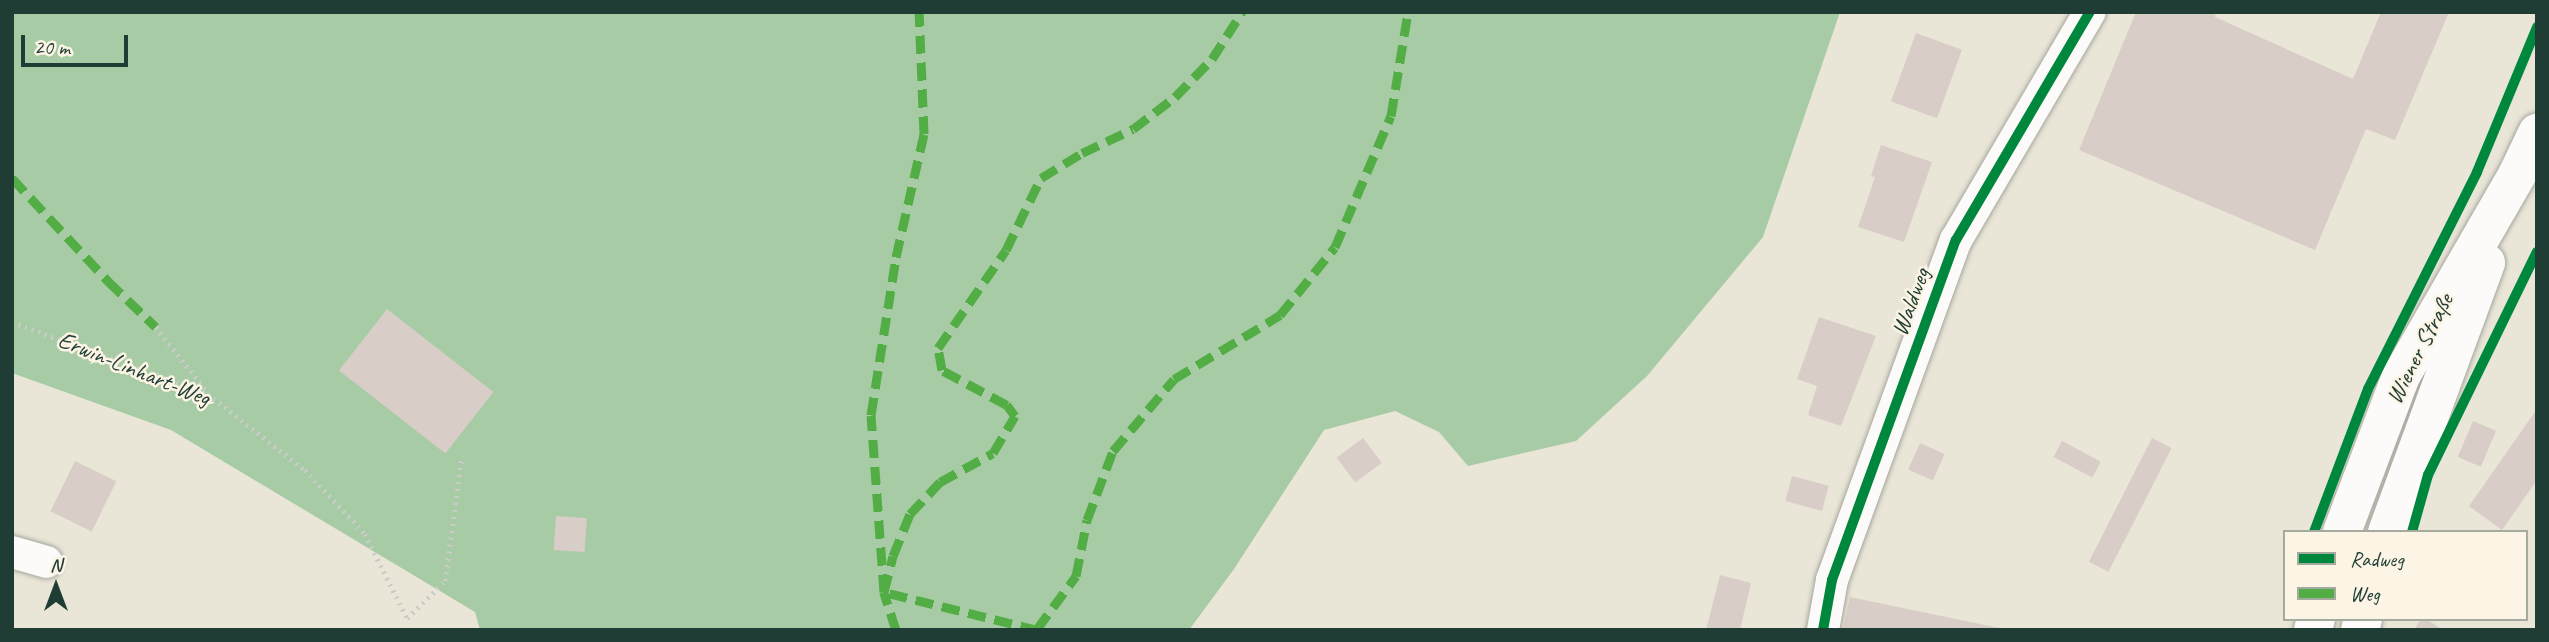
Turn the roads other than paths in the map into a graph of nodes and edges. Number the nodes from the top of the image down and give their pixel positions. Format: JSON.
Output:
{"nodes":[{"id":1,"x":2090,"y":12,"type":"edge"},
{"id":2,"x":2537,"y":133,"type":"edge"},
{"id":3,"x":2527,"y":181,"type":"edge"},
{"id":4,"x":2343,"y":530,"type":"edge"},
{"id":5,"x":2388,"y":530,"type":"edge"},
{"id":6,"x":12,"y":552,"type":"edge"},
{"id":7,"x":47,"y":562,"type":"dead end"},
{"id":8,"x":1823,"y":630,"type":"edge"}],
"edges":[{"from":1,"to":8,"type":"street","name":"Waldweg"},
{"from":2,"to":3,"type":"main road","name":"Wiener Straße"},
{"from":3,"to":4,"type":"main road","name":"Wiener Straße"},
{"from":3,"to":5,"type":"main road","name":"Wiener Straße"},
{"from":6,"to":7,"type":"street"}]}
